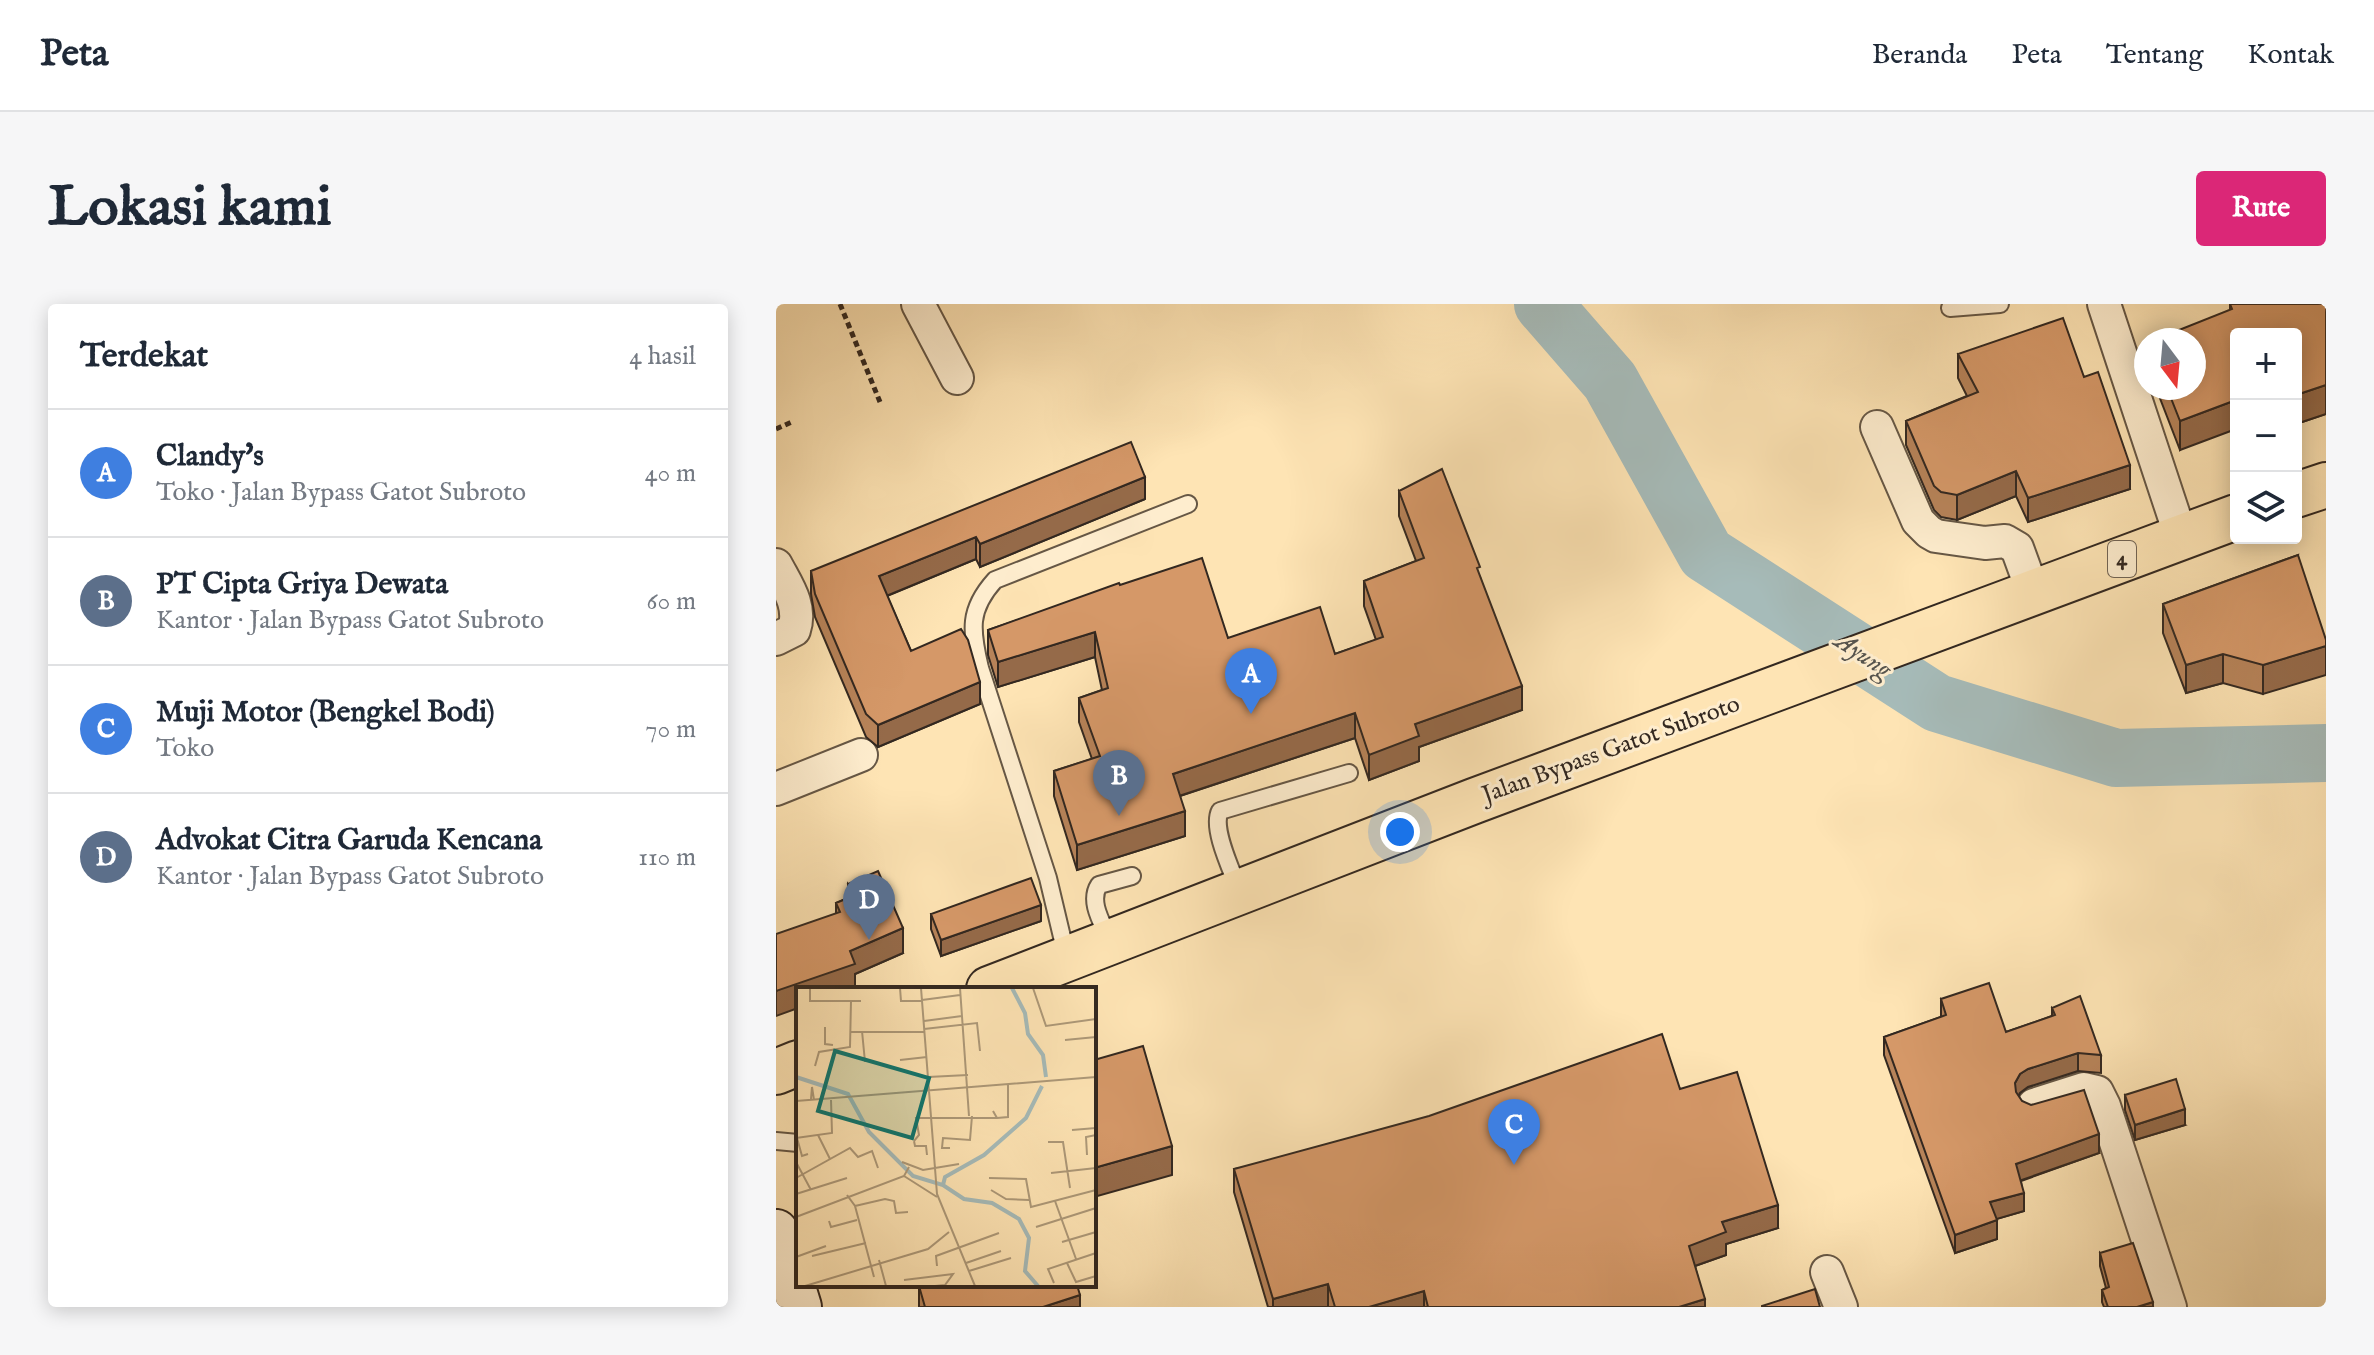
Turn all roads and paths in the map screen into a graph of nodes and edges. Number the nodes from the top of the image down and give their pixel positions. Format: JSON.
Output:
{"nodes":[{"id":1,"x":840,"y":304,"type":"edge"},
{"id":2,"x":918,"y":304,"type":"edge"},
{"id":3,"x":2000,"y":304,"type":"edge"},
{"id":4,"x":2104,"y":304,"type":"edge"},
{"id":5,"x":1950,"y":308,"type":"dead end"},
{"id":6,"x":957,"y":378,"type":"dead end"},
{"id":7,"x":880,"y":402,"type":"dead end"},
{"id":8,"x":794,"y":421,"type":"dead end"},
{"id":9,"x":1877,"y":427,"type":"dead end"},
{"id":10,"x":776,"y":429,"type":"edge"},
{"id":11,"x":2326,"y":485,"type":"edge"},
{"id":12,"x":2302,"y":493,"type":"edge"},
{"id":13,"x":1188,"y":504,"type":"dead end"},
{"id":14,"x":2230,"y":519,"type":"edge"},
{"id":15,"x":2181,"y":537,"type":"junction"},
{"id":16,"x":776,"y":565,"type":"edge"},
{"id":17,"x":2021,"y":597,"type":"junction"},
{"id":18,"x":776,"y":639,"type":"edge"},
{"id":19,"x":861,"y":755,"type":"dead end"},
{"id":20,"x":1349,"y":773,"type":"dead end"},
{"id":21,"x":776,"y":789,"type":"edge"},
{"id":22,"x":1132,"y":876,"type":"dead end"},
{"id":23,"x":1240,"y":892,"type":"junction"},
{"id":24,"x":1111,"y":942,"type":"junction"},
{"id":25,"x":1067,"y":959,"type":"junction"},
{"id":26,"x":994,"y":987,"type":"edge"},
{"id":27,"x":796,"y":1064,"type":"edge"},
{"id":28,"x":776,"y":1072,"type":"edge"},
{"id":29,"x":2034,"y":1105,"type":"edge"},
{"id":30,"x":776,"y":1141,"type":"edge"},
{"id":31,"x":796,"y":1143,"type":"edge"},
{"id":32,"x":784,"y":1234,"type":"edge"},
{"id":33,"x":1827,"y":1272,"type":"dead end"},
{"id":34,"x":798,"y":1307,"type":"edge"},
{"id":35,"x":1841,"y":1307,"type":"edge"},
{"id":36,"x":2170,"y":1307,"type":"edge"}],
"edges":[{"from":1,"to":7,"type":"path"},
{"from":2,"to":6,"type":"street"},
{"from":3,"to":5,"type":"lane"},
{"from":4,"to":15,"type":"street"},
{"from":8,"to":10,"type":"path"},
{"from":9,"to":17,"type":"street"},
{"from":11,"to":12,"type":"highway"},
{"from":13,"to":25,"type":"lane"},
{"from":14,"to":15,"type":"highway","name":"Jalan Bypass Gatot Subroto","number":"4"},
{"from":15,"to":17,"type":"highway","name":"Jalan Bypass Gatot Subroto","number":"4"},
{"from":16,"to":18,"type":"street"},
{"from":17,"to":23,"type":"highway","name":"Jalan Bypass Gatot Subroto","number":"4"},
{"from":19,"to":21,"type":"street"},
{"from":20,"to":23,"type":"lane"},
{"from":22,"to":24,"type":"lane"},
{"from":23,"to":24,"type":"highway","name":"Jalan Bypass Gatot Subroto","number":"4"},
{"from":24,"to":25,"type":"highway","name":"Jalan Bypass Gatot Subroto","number":"4"},
{"from":25,"to":26,"type":"highway","name":"Jalan Bypass Gatot Subroto","number":"4"},
{"from":27,"to":28,"type":"highway"},
{"from":29,"to":36,"type":"street"},
{"from":30,"to":31,"type":"lane"},
{"from":32,"to":34,"type":"main road"},
{"from":33,"to":35,"type":"street"}]}
